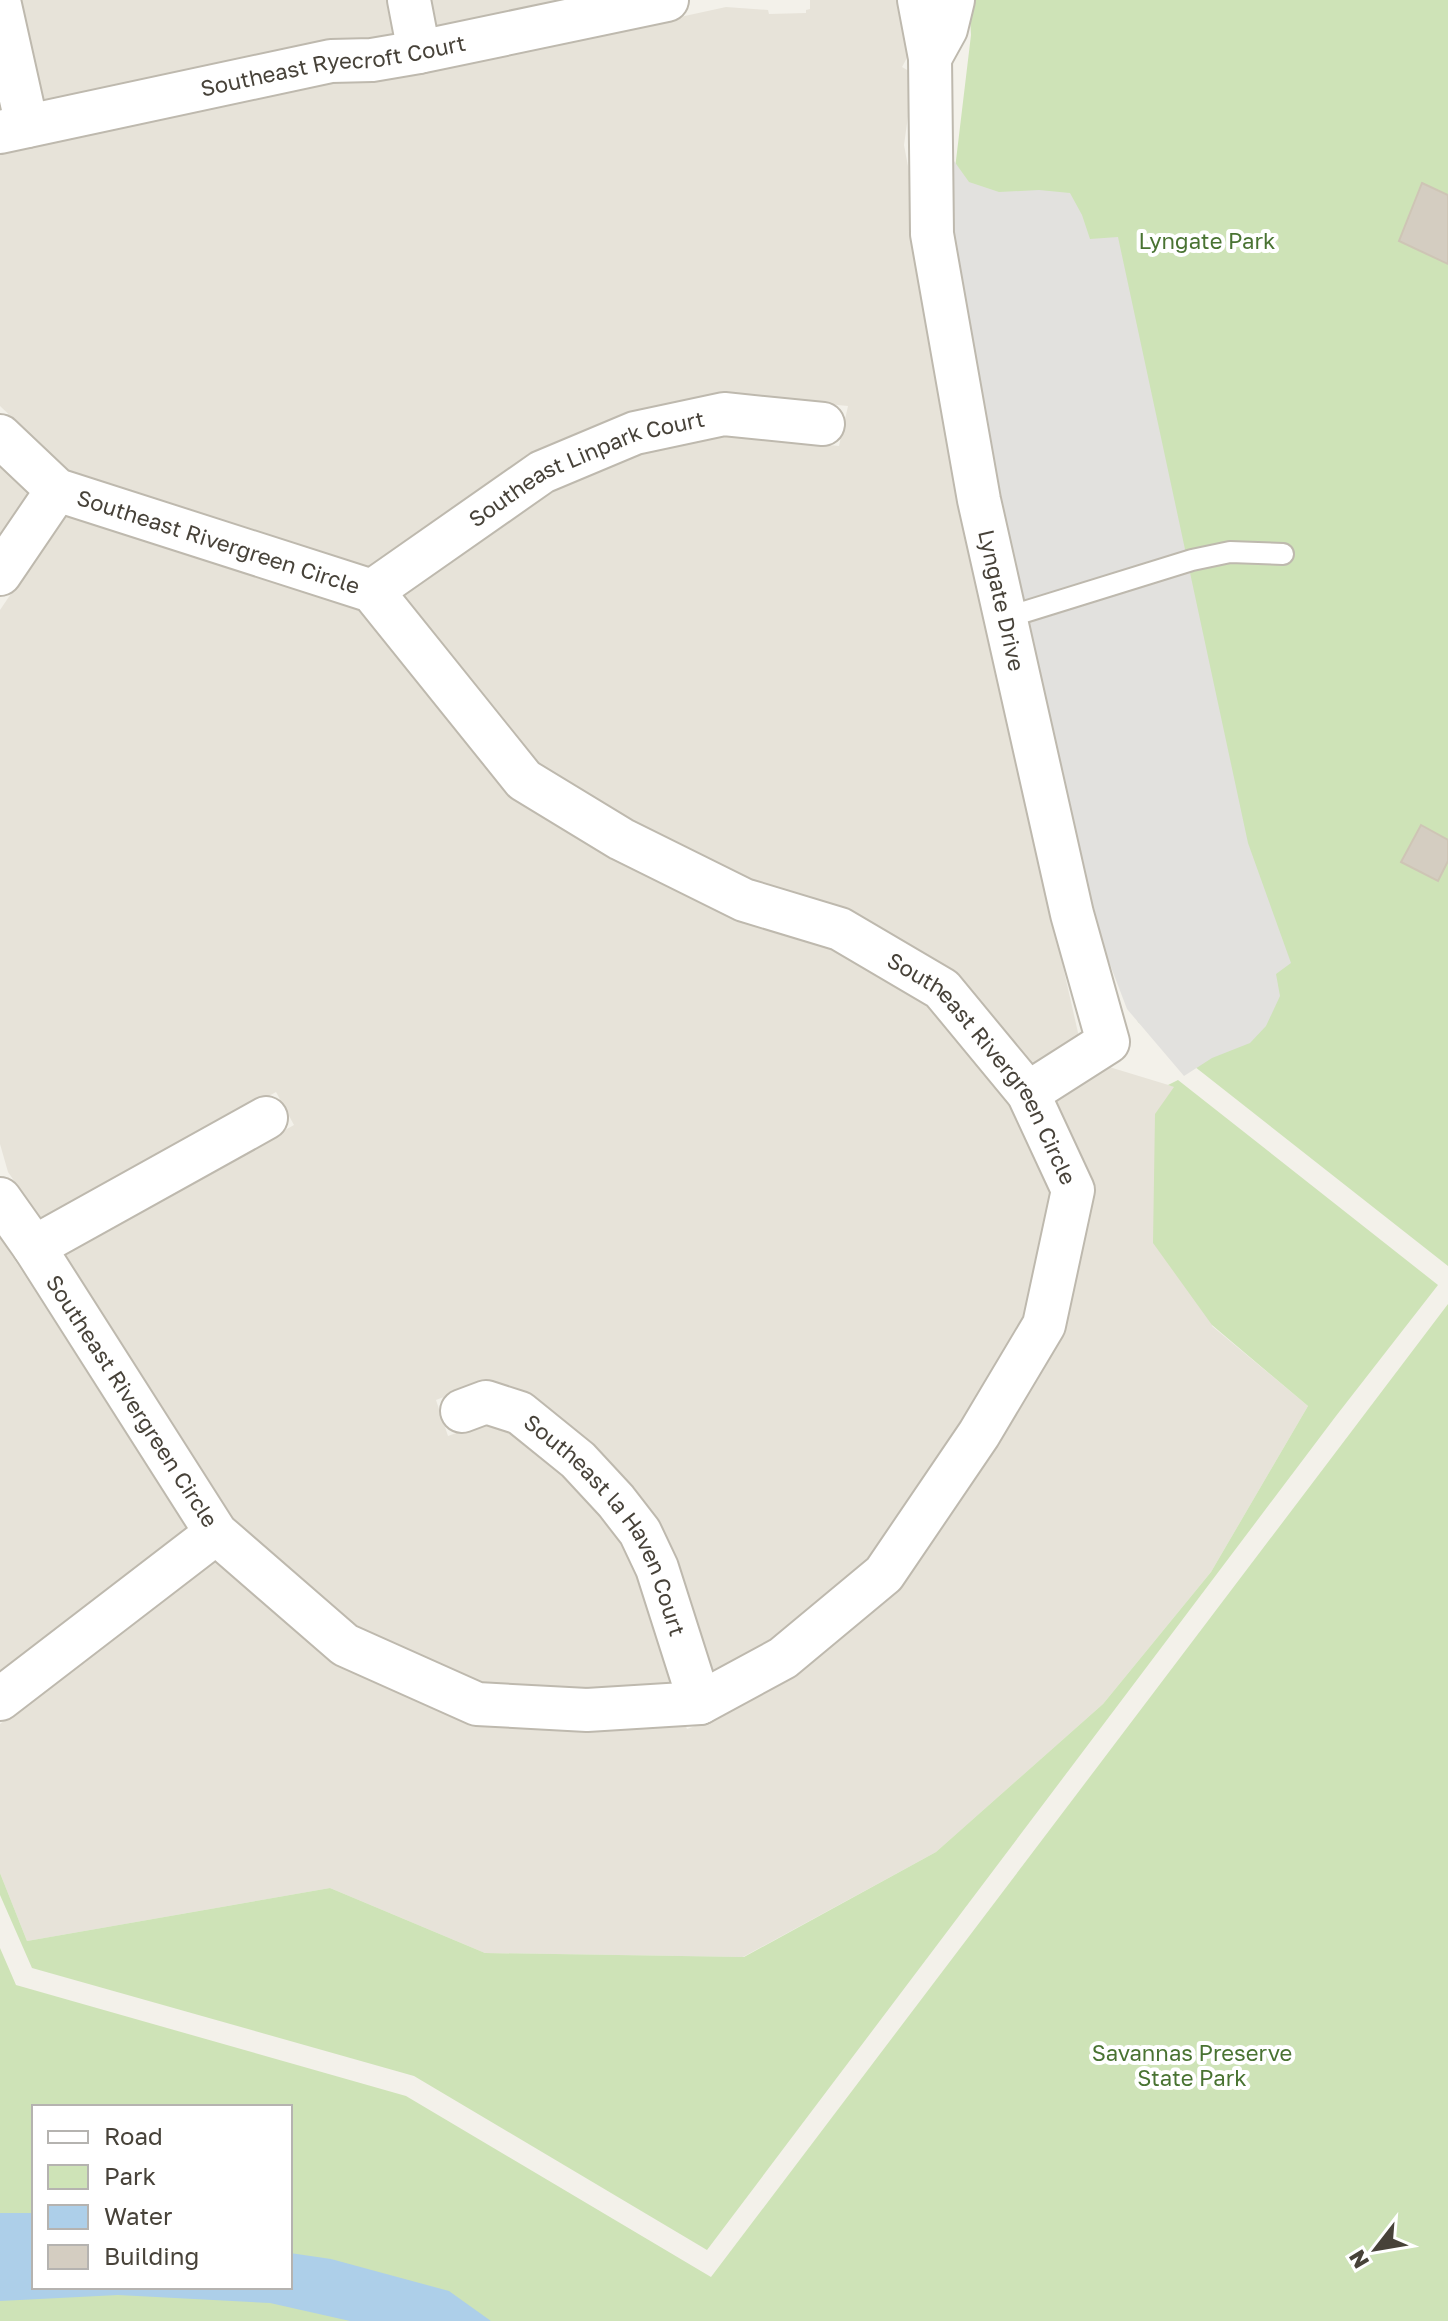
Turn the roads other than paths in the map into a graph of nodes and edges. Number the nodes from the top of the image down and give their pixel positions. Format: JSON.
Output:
{"nodes":[{"id":1,"x":409,"y":0,"type":"edge"},
{"id":2,"x":667,"y":0,"type":"edge"},
{"id":3,"x":919,"y":0,"type":"edge"},
{"id":4,"x":953,"y":0,"type":"edge"},
{"id":5,"x":0,"y":5,"type":"edge"},
{"id":6,"x":419,"y":52,"type":"junction"},
{"id":7,"x":930,"y":58,"type":"junction"},
{"id":8,"x":13,"y":129,"type":"edge"},
{"id":9,"x":823,"y":424,"type":"dead end"},
{"id":10,"x":0,"y":436,"type":"edge"},
{"id":11,"x":57,"y":490,"type":"junction"},
{"id":12,"x":1283,"y":554,"type":"dead end"},
{"id":13,"x":0,"y":574,"type":"edge"},
{"id":14,"x":372,"y":591,"type":"junction"},
{"id":15,"x":1005,"y":618,"type":"junction"},
{"id":16,"x":1028,"y":1093,"type":"junction"},
{"id":17,"x":266,"y":1118,"type":"dead end"},
{"id":18,"x":0,"y":1199,"type":"edge"},
{"id":19,"x":34,"y":1247,"type":"junction"},
{"id":20,"x":462,"y":1411,"type":"dead end"},
{"id":21,"x":216,"y":1533,"type":"junction"},
{"id":22,"x":0,"y":1699,"type":"edge"},
{"id":23,"x":700,"y":1703,"type":"junction"}],
"edges":[{"from":1,"to":6,"type":"street"},
{"from":2,"to":6,"type":"street","name":"Southeast Ryecroft Court"},
{"from":3,"to":7,"type":"street","name":"Lyngate Drive"},
{"from":4,"to":7,"type":"street","name":"Lyngate Drive"},
{"from":5,"to":8,"type":"street"},
{"from":6,"to":8,"type":"street","name":"Southeast Ryecroft Court"},
{"from":7,"to":15,"type":"street","name":"Lyngate Drive"},
{"from":9,"to":14,"type":"street","name":"Southeast Linpark Court"},
{"from":10,"to":11,"type":"street","name":"Southeast Rivergreen Circle"},
{"from":11,"to":13,"type":"street","name":"Southeast Rivergreen Circle"},
{"from":11,"to":14,"type":"street","name":"Southeast Rivergreen Circle"},
{"from":12,"to":15,"type":"lane"},
{"from":14,"to":16,"type":"street","name":"Southeast Rivergreen Circle"},
{"from":15,"to":16,"type":"street","name":"Lyngate Drive"},
{"from":16,"to":23,"type":"street","name":"Southeast Rivergreen Circle"},
{"from":17,"to":19,"type":"street"},
{"from":18,"to":19,"type":"street","name":"Southeast Rivergreen Circle"},
{"from":19,"to":21,"type":"street","name":"Southeast Rivergreen Circle"},
{"from":20,"to":23,"type":"street","name":"Southeast la Haven Court"},
{"from":21,"to":22,"type":"street"},
{"from":21,"to":23,"type":"street","name":"Southeast Rivergreen Circle"}]}
